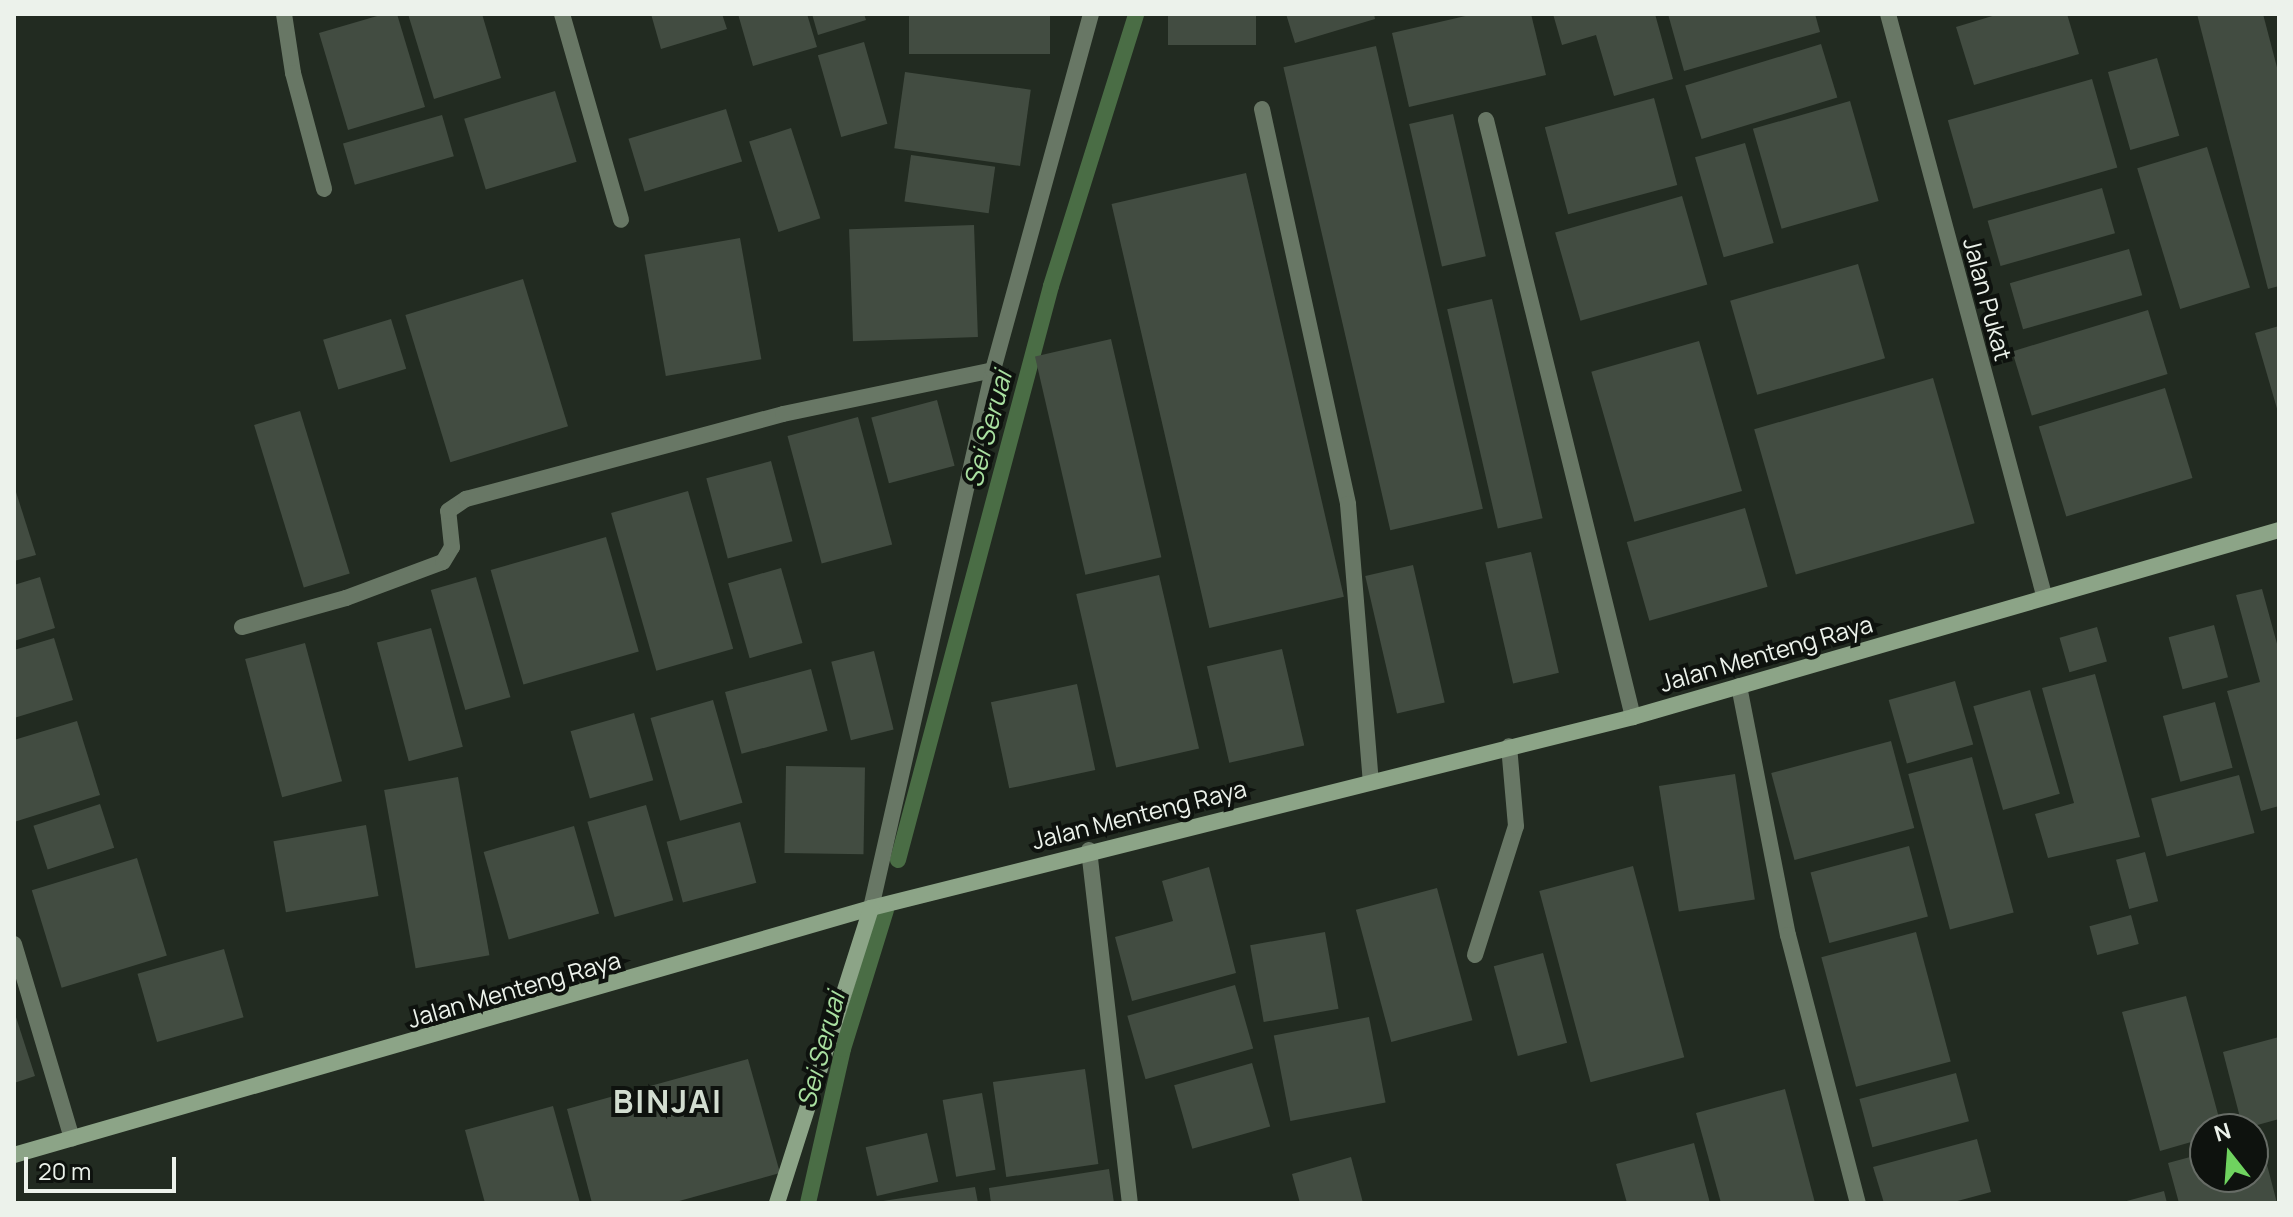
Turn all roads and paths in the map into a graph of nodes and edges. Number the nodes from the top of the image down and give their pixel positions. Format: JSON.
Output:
{"nodes":[{"id":1,"x":284,"y":14,"type":"edge"},
{"id":2,"x":562,"y":14,"type":"edge"},
{"id":3,"x":1091,"y":14,"type":"edge"},
{"id":4,"x":1888,"y":14,"type":"edge"},
{"id":5,"x":1262,"y":109,"type":"dead end"},
{"id":6,"x":1486,"y":120,"type":"dead end"},
{"id":7,"x":324,"y":189,"type":"dead end"},
{"id":8,"x":621,"y":220,"type":"dead end"},
{"id":9,"x":993,"y":370,"type":"junction"},
{"id":10,"x":2279,"y":530,"type":"edge"},
{"id":11,"x":2044,"y":595,"type":"junction"},
{"id":12,"x":242,"y":627,"type":"dead end"},
{"id":13,"x":1739,"y":686,"type":"junction"},
{"id":14,"x":1633,"y":717,"type":"junction"},
{"id":15,"x":1509,"y":746,"type":"junction"},
{"id":16,"x":1371,"y":782,"type":"junction"},
{"id":17,"x":1089,"y":850,"type":"junction"},
{"id":18,"x":871,"y":908,"type":"junction"},
{"id":19,"x":14,"y":944,"type":"edge"},
{"id":20,"x":1475,"y":955,"type":"dead end"},
{"id":21,"x":72,"y":1139,"type":"junction"},
{"id":22,"x":14,"y":1155,"type":"edge"},
{"id":23,"x":777,"y":1203,"type":"edge"},
{"id":24,"x":1130,"y":1203,"type":"edge"},
{"id":25,"x":1858,"y":1203,"type":"edge"}],
"edges":[{"from":1,"to":7,"type":"street"},
{"from":2,"to":8,"type":"street"},
{"from":3,"to":9,"type":"street"},
{"from":4,"to":11,"type":"street","name":"Jalan Pukat"},
{"from":5,"to":16,"type":"street"},
{"from":6,"to":14,"type":"street"},
{"from":9,"to":12,"type":"street"},
{"from":9,"to":18,"type":"street"},
{"from":10,"to":11,"type":"street","name":"Jalan Menteng Raya"},
{"from":11,"to":13,"type":"street","name":"Jalan Menteng Raya"},
{"from":13,"to":14,"type":"street","name":"Jalan Menteng Raya"},
{"from":13,"to":25,"type":"street"},
{"from":14,"to":15,"type":"street","name":"Jalan Menteng Raya"},
{"from":15,"to":16,"type":"street","name":"Jalan Menteng Raya"},
{"from":15,"to":20,"type":"street"},
{"from":16,"to":17,"type":"street","name":"Jalan Menteng Raya"},
{"from":17,"to":18,"type":"street","name":"Jalan Menteng Raya"},
{"from":17,"to":24,"type":"street"},
{"from":18,"to":21,"type":"street","name":"Jalan Menteng Raya"},
{"from":18,"to":23,"type":"street"},
{"from":19,"to":21,"type":"street"},
{"from":21,"to":22,"type":"street","name":"Jalan Menteng Raya"}]}
